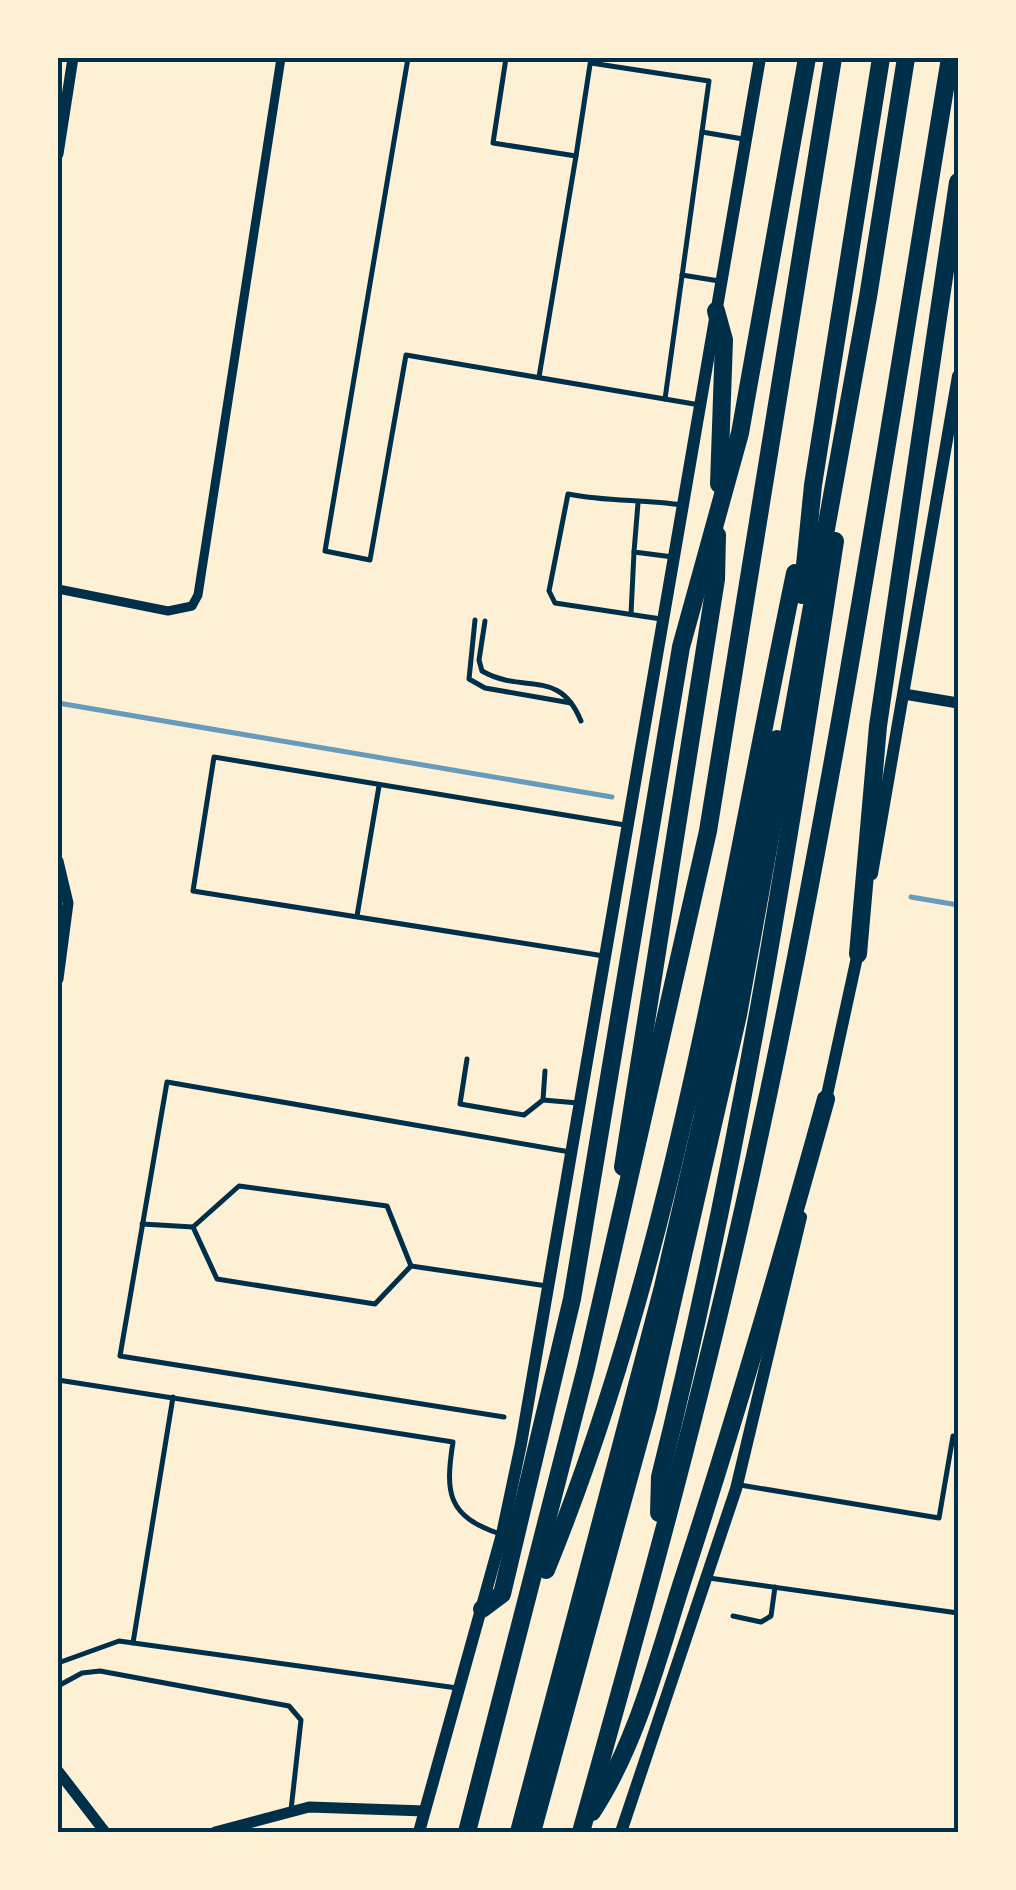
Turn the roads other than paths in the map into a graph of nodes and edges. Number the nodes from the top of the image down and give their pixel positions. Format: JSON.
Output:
{"nodes":[{"id":1,"x":73,"y":58,"type":"edge"},
{"id":2,"x":281,"y":58,"type":"edge"},
{"id":3,"x":408,"y":58,"type":"edge"},
{"id":4,"x":506,"y":58,"type":"edge"},
{"id":5,"x":760,"y":58,"type":"edge"},
{"id":6,"x":807,"y":58,"type":"edge"},
{"id":7,"x":833,"y":58,"type":"edge"},
{"id":8,"x":881,"y":58,"type":"edge"},
{"id":9,"x":906,"y":58,"type":"edge"},
{"id":10,"x":950,"y":58,"type":"edge"},
{"id":11,"x":591,"y":60,"type":"edge"},
{"id":12,"x":61,"y":113,"type":"edge"},
{"id":13,"x":702,"y":132,"type":"junction"},
{"id":14,"x":746,"y":139,"type":"junction"},
{"id":15,"x":58,"y":154,"type":"edge"},
{"id":16,"x":576,"y":156,"type":"junction"},
{"id":17,"x":958,"y":182,"type":"edge"},
{"id":18,"x":682,"y":275,"type":"junction"},
{"id":19,"x":722,"y":281,"type":"junction"},
{"id":20,"x":868,"y":297,"type":"junction"},
{"id":21,"x":716,"y":311,"type":"junction"},
{"id":22,"x":958,"y":376,"type":"edge"},
{"id":23,"x":539,"y":377,"type":"junction"},
{"id":24,"x":665,"y":398,"type":"junction"},
{"id":25,"x":701,"y":405,"type":"junction"},
{"id":26,"x":813,"y":484,"type":"junction"},
{"id":27,"x":638,"y":503,"type":"junction"},
{"id":28,"x":684,"y":505,"type":"junction"},
{"id":29,"x":634,"y":552,"type":"junction"},
{"id":30,"x":676,"y":558,"type":"junction"},
{"id":31,"x":58,"y":590,"type":"edge"},
{"id":32,"x":631,"y":614,"type":"junction"},
{"id":33,"x":475,"y":620,"type":"dead end"},
{"id":34,"x":665,"y":620,"type":"junction"},
{"id":35,"x":485,"y":621,"type":"dead end"},
{"id":36,"x":904,"y":694,"type":"junction"},
{"id":37,"x":958,"y":703,"type":"edge"},
{"id":38,"x":574,"y":704,"type":"junction"},
{"id":39,"x":581,"y":721,"type":"dead end"},
{"id":40,"x":379,"y":786,"type":"junction"},
{"id":41,"x":630,"y":826,"type":"junction"},
{"id":42,"x":58,"y":861,"type":"edge"},
{"id":43,"x":357,"y":916,"type":"junction"},
{"id":44,"x":858,"y":954,"type":"junction"},
{"id":45,"x":607,"y":956,"type":"junction"},
{"id":46,"x":58,"y":979,"type":"edge"},
{"id":47,"x":466,"y":1059,"type":"dead end"},
{"id":48,"x":545,"y":1071,"type":"dead end"},
{"id":49,"x":826,"y":1099,"type":"junction"},
{"id":50,"x":543,"y":1100,"type":"junction"},
{"id":51,"x":582,"y":1103,"type":"junction"},
{"id":52,"x":573,"y":1152,"type":"junction"},
{"id":53,"x":625,"y":1196,"type":"junction"},
{"id":54,"x":142,"y":1224,"type":"junction"},
{"id":55,"x":193,"y":1228,"type":"junction"},
{"id":56,"x":412,"y":1266,"type":"junction"},
{"id":57,"x":550,"y":1286,"type":"junction"},
{"id":58,"x":58,"y":1380,"type":"edge"},
{"id":59,"x":174,"y":1397,"type":"junction"},
{"id":60,"x":504,"y":1417,"type":"dead end"},
{"id":61,"x":954,"y":1436,"type":"dead end"},
{"id":62,"x":737,"y":1484,"type":"junction"},
{"id":63,"x":502,"y":1534,"type":"junction"},
{"id":64,"x":657,"y":1549,"type":"junction"},
{"id":65,"x":709,"y":1578,"type":"junction"},
{"id":66,"x":775,"y":1587,"type":"junction"},
{"id":67,"x":482,"y":1609,"type":"junction"},
{"id":68,"x":958,"y":1613,"type":"edge"},
{"id":69,"x":733,"y":1616,"type":"dead end"},
{"id":70,"x":522,"y":1629,"type":"junction"},
{"id":71,"x":133,"y":1643,"type":"junction"},
{"id":72,"x":58,"y":1663,"type":"edge"},
{"id":73,"x":58,"y":1686,"type":"edge"},
{"id":74,"x":461,"y":1689,"type":"junction"},
{"id":75,"x":58,"y":1770,"type":"edge"},
{"id":76,"x":291,"y":1810,"type":"junction"},
{"id":77,"x":425,"y":1811,"type":"junction"},
{"id":78,"x":582,"y":1829,"type":"edge"},
{"id":79,"x":105,"y":1832,"type":"edge"},
{"id":80,"x":215,"y":1832,"type":"edge"},
{"id":81,"x":420,"y":1832,"type":"edge"},
{"id":82,"x":467,"y":1832,"type":"edge"},
{"id":83,"x":519,"y":1832,"type":"edge"},
{"id":84,"x":532,"y":1832,"type":"edge"},
{"id":85,"x":621,"y":1832,"type":"edge"}],
"edges":[{"from":1,"to":12,"type":"street"},
{"from":2,"to":31,"type":"street"},
{"from":3,"to":23,"type":"lane"},
{"from":4,"to":16,"type":"lane"},
{"from":5,"to":14,"type":"main road"},
{"from":6,"to":67,"type":"highway"},
{"from":7,"to":53,"type":"highway"},
{"from":8,"to":26,"type":"highway"},
{"from":9,"to":20,"type":"highway"},
{"from":10,"to":64,"type":"highway"},
{"from":11,"to":13,"type":"lane"},
{"from":11,"to":16,"type":"lane"},
{"from":12,"to":15,"type":"street"},
{"from":13,"to":14,"type":"lane"},
{"from":13,"to":18,"type":"lane"},
{"from":14,"to":19,"type":"main road"},
{"from":16,"to":23,"type":"lane"},
{"from":17,"to":44,"type":"highway"},
{"from":18,"to":19,"type":"lane"},
{"from":18,"to":24,"type":"lane"},
{"from":19,"to":21,"type":"main road"},
{"from":20,"to":64,"type":"highway"},
{"from":20,"to":84,"type":"highway"},
{"from":21,"to":25,"type":"main road"},
{"from":21,"to":53,"type":"highway"},
{"from":22,"to":36,"type":"main road"},
{"from":23,"to":24,"type":"lane"},
{"from":24,"to":25,"type":"lane"},
{"from":25,"to":28,"type":"main road"},
{"from":26,"to":70,"type":"highway"},
{"from":26,"to":83,"type":"highway"},
{"from":27,"to":28,"type":"lane"},
{"from":27,"to":29,"type":"lane"},
{"from":27,"to":32,"type":"lane"},
{"from":28,"to":30,"type":"main road"},
{"from":29,"to":30,"type":"lane"},
{"from":29,"to":32,"type":"lane"},
{"from":30,"to":34,"type":"main road"},
{"from":32,"to":34,"type":"lane"},
{"from":33,"to":38,"type":"lane"},
{"from":34,"to":41,"type":"main road"},
{"from":35,"to":38,"type":"lane"},
{"from":36,"to":37,"type":"street"},
{"from":36,"to":44,"type":"main road"},
{"from":38,"to":39,"type":"lane"},
{"from":40,"to":41,"type":"lane"},
{"from":40,"to":43,"type":"lane"},
{"from":40,"to":43,"type":"lane"},
{"from":41,"to":45,"type":"main road"},
{"from":42,"to":46,"type":"street"},
{"from":43,"to":45,"type":"lane"},
{"from":44,"to":49,"type":"main road"},
{"from":45,"to":51,"type":"main road"},
{"from":47,"to":50,"type":"lane"},
{"from":48,"to":50,"type":"lane"},
{"from":49,"to":62,"type":"main road"},
{"from":49,"to":78,"type":"highway"},
{"from":50,"to":51,"type":"lane"},
{"from":51,"to":52,"type":"main road"},
{"from":52,"to":54,"type":"lane"},
{"from":52,"to":57,"type":"main road"},
{"from":53,"to":70,"type":"highway"},
{"from":54,"to":55,"type":"lane"},
{"from":54,"to":60,"type":"lane"},
{"from":55,"to":56,"type":"lane"},
{"from":55,"to":56,"type":"lane"},
{"from":56,"to":57,"type":"lane"},
{"from":57,"to":63,"type":"main road"},
{"from":58,"to":59,"type":"lane"},
{"from":59,"to":63,"type":"lane"},
{"from":59,"to":71,"type":"lane"},
{"from":61,"to":62,"type":"lane"},
{"from":62,"to":65,"type":"main road"},
{"from":63,"to":67,"type":"main road"},
{"from":64,"to":78,"type":"highway"},
{"from":65,"to":66,"type":"lane"},
{"from":65,"to":85,"type":"main road"},
{"from":66,"to":68,"type":"lane"},
{"from":66,"to":69,"type":"lane"},
{"from":67,"to":74,"type":"main road"},
{"from":70,"to":82,"type":"highway"},
{"from":71,"to":72,"type":"lane"},
{"from":71,"to":74,"type":"lane"},
{"from":73,"to":76,"type":"lane"},
{"from":74,"to":77,"type":"main road"},
{"from":75,"to":79,"type":"street"},
{"from":76,"to":77,"type":"street"},
{"from":76,"to":80,"type":"street"},
{"from":77,"to":81,"type":"main road"}]}
